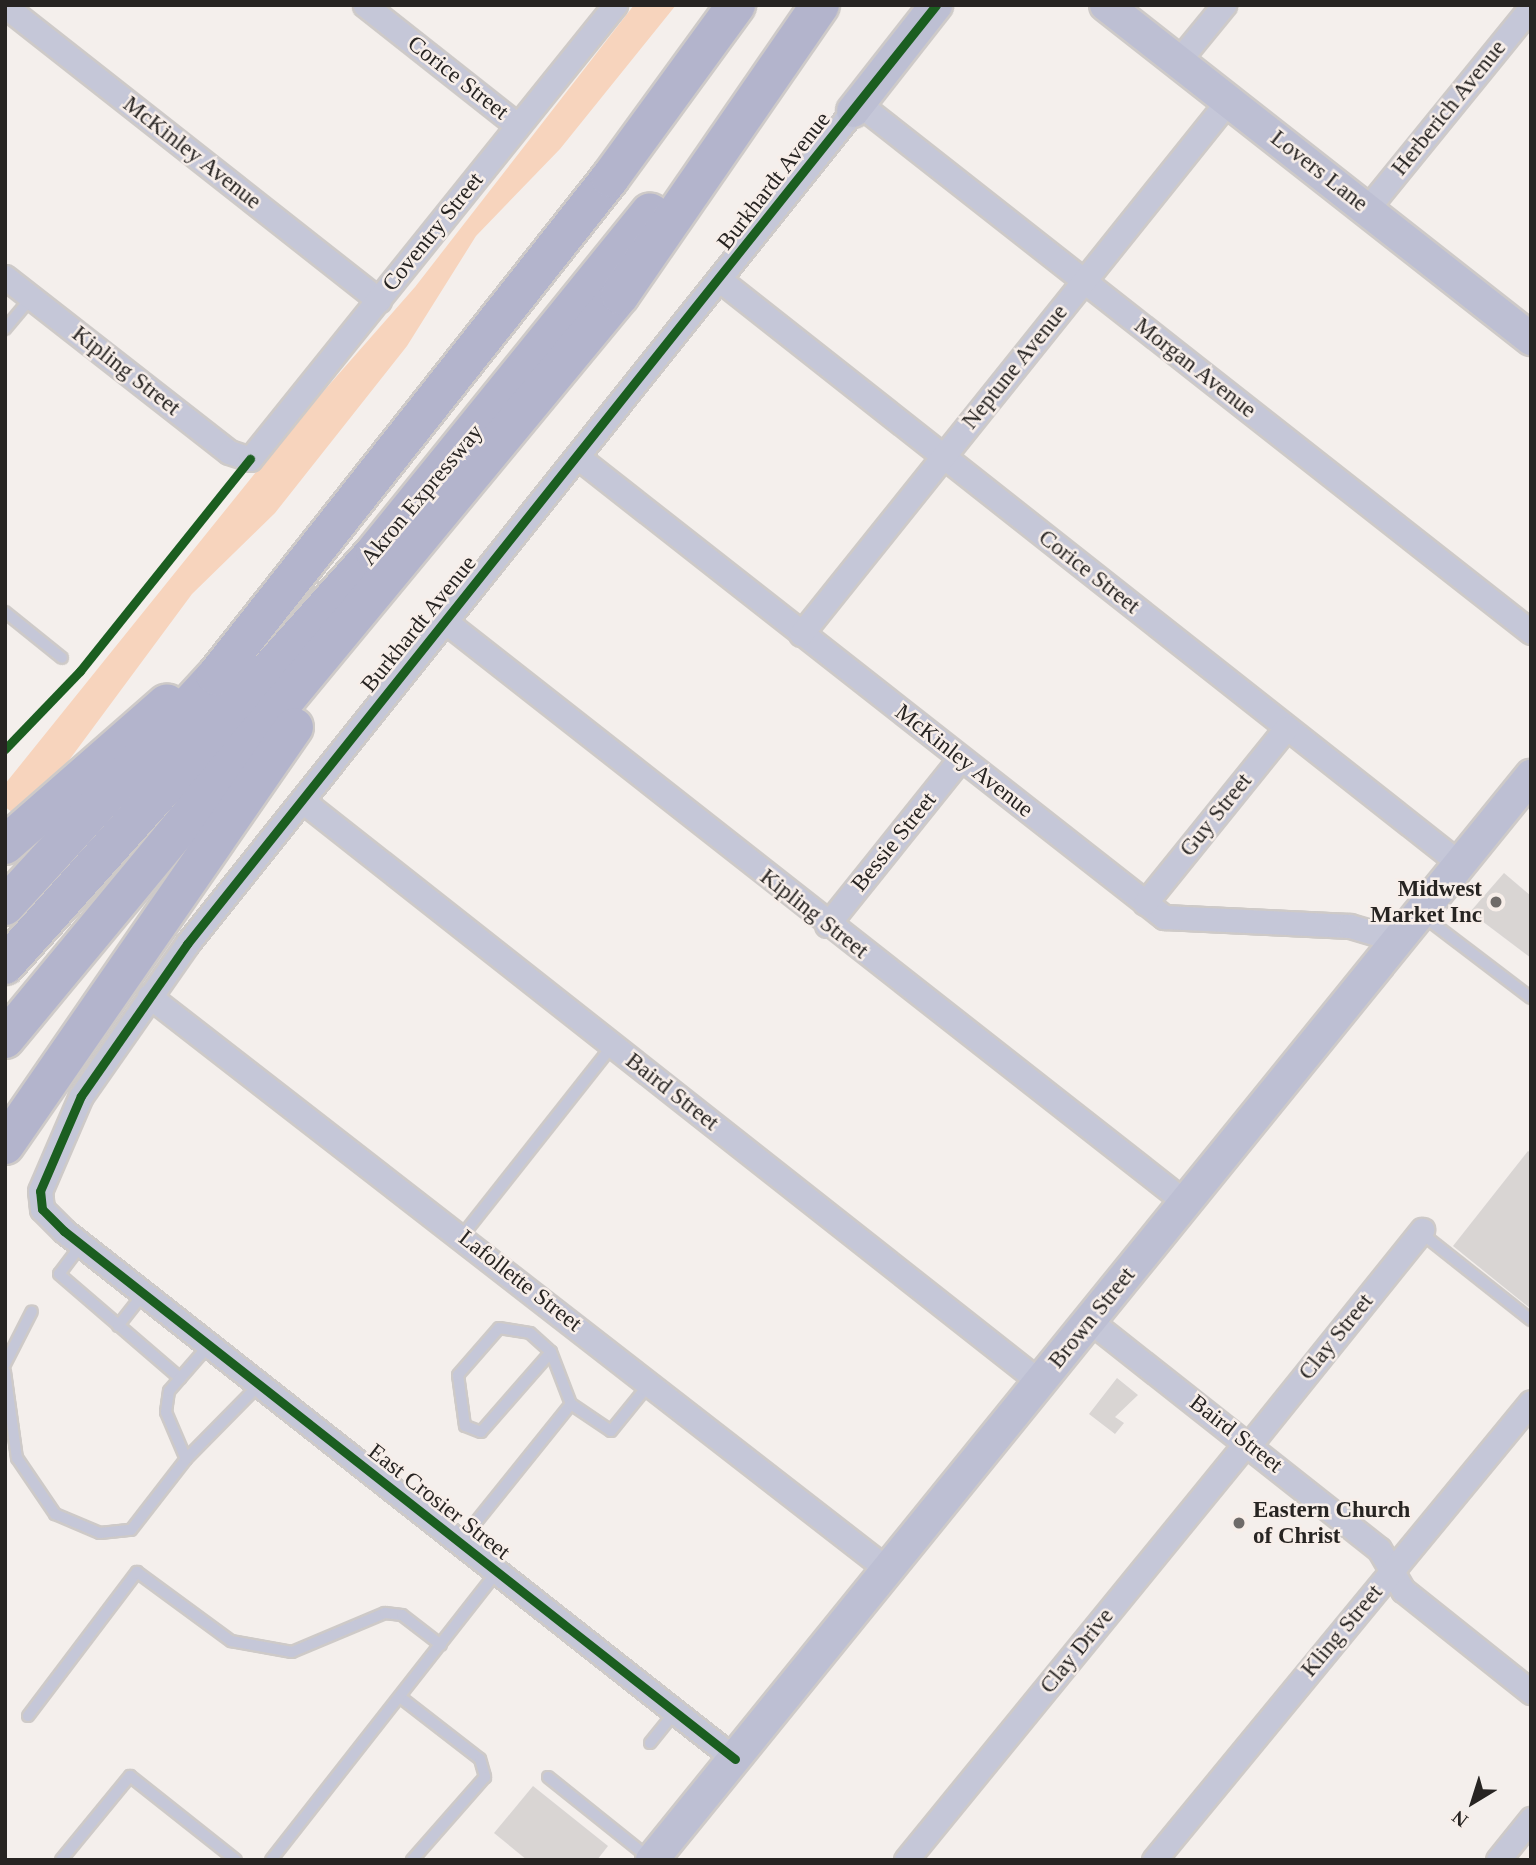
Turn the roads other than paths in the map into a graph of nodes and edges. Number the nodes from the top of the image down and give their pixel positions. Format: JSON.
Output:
{"nodes":[{"id":1,"x":365,"y":5,"type":"edge"},
{"id":2,"x":615,"y":5,"type":"edge"},
{"id":3,"x":736,"y":5,"type":"edge"},
{"id":4,"x":819,"y":5,"type":"edge"},
{"id":5,"x":936,"y":5,"type":"edge"},
{"id":6,"x":1105,"y":5,"type":"edge"},
{"id":7,"x":1224,"y":5,"type":"edge"},
{"id":8,"x":7,"y":7,"type":"edge"},
{"id":9,"x":1531,"y":7,"type":"edge"},
{"id":10,"x":1179,"y":60,"type":"junction"},
{"id":11,"x":1228,"y":101,"type":"junction"},
{"id":12,"x":856,"y":108,"type":"junction"},
{"id":13,"x":517,"y":125,"type":"junction"},
{"id":14,"x":1367,"y":209,"type":"junction"},
{"id":15,"x":5,"y":277,"type":"edge"},
{"id":16,"x":720,"y":280,"type":"junction"},
{"id":17,"x":1085,"y":280,"type":"junction"},
{"id":18,"x":32,"y":298,"type":"junction"},
{"id":19,"x":379,"y":300,"type":"junction"},
{"id":20,"x":5,"y":329,"type":"edge"},
{"id":21,"x":1531,"y":339,"type":"edge"},
{"id":22,"x":944,"y":457,"type":"junction"},
{"id":23,"x":579,"y":458,"type":"junction"},
{"id":24,"x":250,"y":459,"type":"joint"},
{"id":25,"x":299,"y":574,"type":"junction"},
{"id":26,"x":366,"y":605,"type":"junction"},
{"id":27,"x":5,"y":612,"type":"edge"},
{"id":28,"x":446,"y":622,"type":"junction"},
{"id":29,"x":1531,"y":632,"type":"edge"},
{"id":30,"x":801,"y":634,"type":"junction"},
{"id":31,"x":62,"y":658,"type":"dead end"},
{"id":32,"x":1286,"y":728,"type":"junction"},
{"id":33,"x":960,"y":759,"type":"junction"},
{"id":34,"x":1531,"y":776,"type":"edge"},
{"id":35,"x":304,"y":802,"type":"junction"},
{"id":36,"x":15,"y":837,"type":"edge"},
{"id":37,"x":1459,"y":863,"type":"junction"},
{"id":38,"x":1145,"y":902,"type":"junction"},
{"id":39,"x":5,"y":906,"type":"edge"},
{"id":40,"x":1419,"y":912,"type":"junction"},
{"id":41,"x":827,"y":925,"type":"junction"},
{"id":42,"x":1397,"y":940,"type":"junction"},
{"id":43,"x":5,"y":965,"type":"edge"},
{"id":44,"x":149,"y":996,"type":"junction"},
{"id":45,"x":1531,"y":998,"type":"edge"},
{"id":46,"x":5,"y":1039,"type":"edge"},
{"id":47,"x":613,"y":1045,"type":"junction"},
{"id":48,"x":5,"y":1145,"type":"edge"},
{"id":49,"x":1185,"y":1202,"type":"junction"},
{"id":50,"x":1421,"y":1231,"type":"joint"},
{"id":51,"x":463,"y":1236,"type":"junction"},
{"id":52,"x":81,"y":1245,"type":"junction"},
{"id":53,"x":120,"y":1275,"type":"joint"},
{"id":54,"x":144,"y":1293,"type":"junction"},
{"id":55,"x":32,"y":1311,"type":"dead end"},
{"id":56,"x":1531,"y":1320,"type":"edge"},
{"id":57,"x":1090,"y":1321,"type":"junction"},
{"id":58,"x":118,"y":1326,"type":"junction"},
{"id":59,"x":209,"y":1345,"type":"junction"},
{"id":60,"x":551,"y":1352,"type":"junction"},
{"id":61,"x":5,"y":1364,"type":"edge"},
{"id":62,"x":5,"y":1372,"type":"edge"},
{"id":63,"x":180,"y":1378,"type":"junction"},
{"id":64,"x":1040,"y":1382,"type":"junction"},
{"id":65,"x":650,"y":1383,"type":"junction"},
{"id":66,"x":257,"y":1387,"type":"junction"},
{"id":67,"x":1531,"y":1402,"type":"edge"},
{"id":68,"x":571,"y":1404,"type":"junction"},
{"id":69,"x":1248,"y":1443,"type":"junction"},
{"id":70,"x":187,"y":1459,"type":"junction"},
{"id":71,"x":460,"y":1542,"type":"junction"},
{"id":72,"x":888,"y":1570,"type":"junction"},
{"id":73,"x":1392,"y":1571,"type":"junction"},
{"id":74,"x":498,"y":1572,"type":"junction"},
{"id":75,"x":441,"y":1645,"type":"junction"},
{"id":76,"x":1531,"y":1692,"type":"edge"},
{"id":77,"x":400,"y":1697,"type":"junction"},
{"id":78,"x":675,"y":1712,"type":"junction"},
{"id":79,"x":28,"y":1716,"type":"dead end"},
{"id":80,"x":650,"y":1743,"type":"dead end"},
{"id":81,"x":735,"y":1759,"type":"junction"},
{"id":82,"x":548,"y":1777,"type":"dead end"},
{"id":83,"x":1531,"y":1819,"type":"edge"},
{"id":84,"x":61,"y":1860,"type":"edge"},
{"id":85,"x":236,"y":1860,"type":"edge"},
{"id":86,"x":271,"y":1860,"type":"edge"},
{"id":87,"x":412,"y":1860,"type":"edge"},
{"id":88,"x":652,"y":1860,"type":"edge"},
{"id":89,"x":906,"y":1860,"type":"edge"},
{"id":90,"x":1154,"y":1860,"type":"edge"},
{"id":91,"x":1498,"y":1860,"type":"edge"}],
"edges":[{"from":1,"to":13,"type":"street","name":"Corice Street"},
{"from":2,"to":13,"type":"street","name":"Coventry Street"},
{"from":3,"to":25,"type":"highway","name":"Akron Expressway"},
{"from":4,"to":26,"type":"highway"},
{"from":4,"to":43,"type":"highway","name":"Akron Expressway"},
{"from":5,"to":12,"type":"main road","name":"Burkhardt Avenue"},
{"from":6,"to":10,"type":"main road","name":"Lovers Lane"},
{"from":7,"to":10,"type":"street"},
{"from":8,"to":19,"type":"street","name":"McKinley Avenue"},
{"from":9,"to":14,"type":"street","name":"Herberich Avenue"},
{"from":10,"to":11,"type":"main road","name":"Lovers Lane"},
{"from":11,"to":14,"type":"main road","name":"Lovers Lane"},
{"from":11,"to":17,"type":"street","name":"Neptune Avenue"},
{"from":12,"to":16,"type":"street","name":"Burkhardt Avenue"},
{"from":12,"to":17,"type":"street","name":"Morgan Avenue"},
{"from":13,"to":19,"type":"street","name":"Coventry Street"},
{"from":14,"to":21,"type":"main road","name":"Lovers Lane"},
{"from":15,"to":18,"type":"street","name":"Kipling Street"},
{"from":16,"to":22,"type":"street","name":"Corice Street"},
{"from":16,"to":23,"type":"street","name":"Burkhardt Avenue"},
{"from":17,"to":22,"type":"street","name":"Neptune Avenue"},
{"from":17,"to":29,"type":"street","name":"Morgan Avenue"},
{"from":18,"to":20,"type":"lane"},
{"from":18,"to":24,"type":"street","name":"Kipling Street"},
{"from":19,"to":24,"type":"street","name":"Coventry Street"},
{"from":22,"to":30,"type":"street","name":"Neptune Avenue"},
{"from":22,"to":32,"type":"street","name":"Corice Street"},
{"from":23,"to":28,"type":"street","name":"Burkhardt Avenue"},
{"from":23,"to":30,"type":"street","name":"McKinley Avenue"},
{"from":25,"to":36,"type":"highway"},
{"from":25,"to":39,"type":"highway","name":"Akron Expressway"},
{"from":26,"to":46,"type":"highway"},
{"from":26,"to":48,"type":"highway"},
{"from":27,"to":31,"type":"lane"},
{"from":28,"to":35,"type":"street","name":"Burkhardt Avenue"},
{"from":28,"to":41,"type":"street","name":"Kipling Street"},
{"from":30,"to":33,"type":"street","name":"McKinley Avenue"},
{"from":32,"to":37,"type":"street","name":"Corice Street"},
{"from":32,"to":38,"type":"street","name":"Guy Street"},
{"from":33,"to":38,"type":"street","name":"McKinley Avenue"},
{"from":33,"to":41,"type":"street","name":"Bessie Street"},
{"from":34,"to":37,"type":"main road","name":"Brown Street"},
{"from":35,"to":44,"type":"street","name":"Burkhardt Avenue"},
{"from":35,"to":47,"type":"street","name":"Baird Street"},
{"from":37,"to":40,"type":"main road","name":"Brown Street"},
{"from":38,"to":42,"type":"street","name":"McKinley Avenue"},
{"from":40,"to":42,"type":"main road","name":"Brown Street"},
{"from":40,"to":45,"type":"lane"},
{"from":41,"to":49,"type":"street","name":"Kipling Street"},
{"from":42,"to":49,"type":"main road","name":"Brown Street"},
{"from":44,"to":51,"type":"street","name":"Lafollette Street"},
{"from":44,"to":52,"type":"street","name":"Burkhardt Avenue"},
{"from":47,"to":51,"type":"lane"},
{"from":47,"to":64,"type":"street","name":"Baird Street"},
{"from":49,"to":57,"type":"main road","name":"Brown Street"},
{"from":50,"to":56,"type":"lane"},
{"from":50,"to":69,"type":"street","name":"Clay Street"},
{"from":51,"to":65,"type":"street","name":"Lafollette Street"},
{"from":52,"to":53,"type":"street","name":"Burkhardt Avenue"},
{"from":52,"to":58,"type":"lane"},
{"from":53,"to":54,"type":"street","name":"East Crosier Street"},
{"from":54,"to":58,"type":"lane"},
{"from":54,"to":59,"type":"street","name":"East Crosier Street"},
{"from":55,"to":61,"type":"lane"},
{"from":57,"to":64,"type":"main road","name":"Brown Street"},
{"from":57,"to":69,"type":"street","name":"Baird Street"},
{"from":58,"to":63,"type":"lane"},
{"from":59,"to":63,"type":"lane"},
{"from":59,"to":66,"type":"street","name":"East Crosier Street"},
{"from":60,"to":60,"type":"lane"},
{"from":60,"to":68,"type":"lane"},
{"from":62,"to":70,"type":"lane"},
{"from":63,"to":70,"type":"lane"},
{"from":64,"to":72,"type":"main road","name":"Brown Street"},
{"from":65,"to":68,"type":"lane"},
{"from":65,"to":72,"type":"street","name":"Lafollette Street"},
{"from":66,"to":70,"type":"lane"},
{"from":66,"to":71,"type":"street","name":"East Crosier Street"},
{"from":67,"to":73,"type":"street","name":"Kling Street"},
{"from":68,"to":71,"type":"lane"},
{"from":69,"to":73,"type":"street","name":"Baird Street"},
{"from":69,"to":89,"type":"street","name":"Clay Drive"},
{"from":71,"to":74,"type":"street","name":"East Crosier Street"},
{"from":72,"to":81,"type":"main road","name":"Brown Street"},
{"from":73,"to":76,"type":"street","name":"Baird Street"},
{"from":73,"to":90,"type":"street","name":"Kling Street"},
{"from":74,"to":75,"type":"lane"},
{"from":74,"to":78,"type":"street","name":"East Crosier Street"},
{"from":75,"to":77,"type":"lane"},
{"from":75,"to":79,"type":"lane"},
{"from":77,"to":86,"type":"lane"},
{"from":77,"to":87,"type":"lane"},
{"from":78,"to":80,"type":"lane"},
{"from":78,"to":81,"type":"street","name":"East Crosier Street"},
{"from":81,"to":88,"type":"main road","name":"Brown Street"},
{"from":82,"to":88,"type":"lane"},
{"from":83,"to":91,"type":"street"},
{"from":84,"to":85,"type":"lane"}]}
